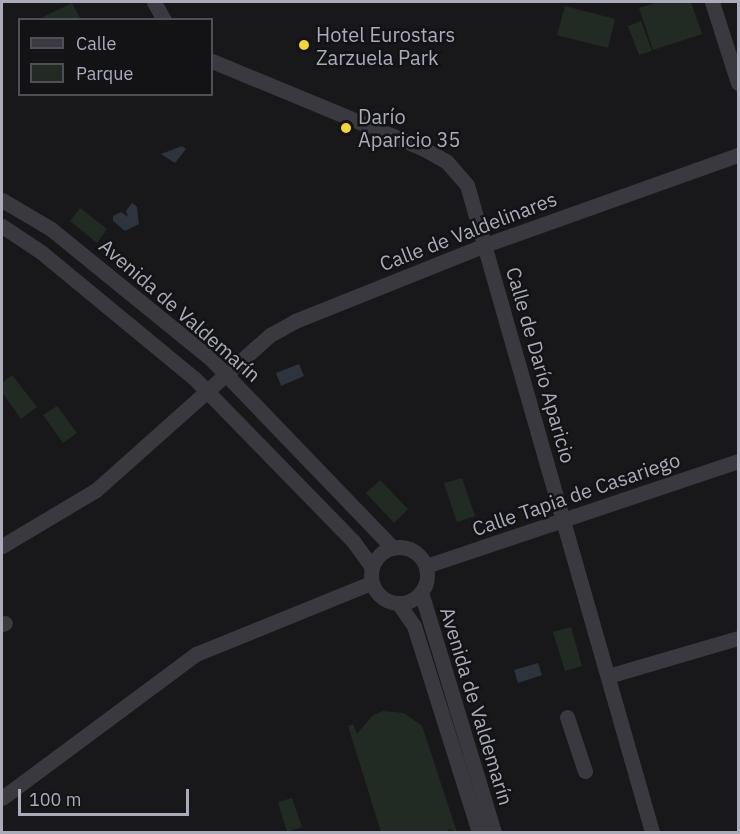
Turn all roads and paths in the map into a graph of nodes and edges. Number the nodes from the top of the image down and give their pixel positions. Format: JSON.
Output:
{"nodes":[{"id":1,"x":154,"y":2,"type":"edge"},
{"id":2,"x":712,"y":2,"type":"edge"},
{"id":3,"x":163,"y":18,"type":"edge"},
{"id":4,"x":213,"y":61,"type":"edge"},
{"id":5,"x":738,"y":83,"type":"edge"},
{"id":6,"x":738,"y":155,"type":"edge"},
{"id":7,"x":2,"y":200,"type":"edge"},
{"id":8,"x":2,"y":226,"type":"edge"},
{"id":9,"x":485,"y":244,"type":"junction"},
{"id":10,"x":229,"y":375,"type":"junction"},
{"id":11,"x":209,"y":391,"type":"junction"},
{"id":12,"x":738,"y":461,"type":"edge"},
{"id":13,"x":563,"y":520,"type":"junction"},
{"id":14,"x":2,"y":546,"type":"edge"},
{"id":15,"x":392,"y":547,"type":"junction"},
{"id":16,"x":371,"y":566,"type":"junction"},
{"id":17,"x":426,"y":566,"type":"junction"},
{"id":18,"x":371,"y":583,"type":"junction"},
{"id":19,"x":421,"y":592,"type":"junction"},
{"id":20,"x":398,"y":603,"type":"junction"},
{"id":21,"x":738,"y":638,"type":"edge"},
{"id":22,"x":608,"y":676,"type":"junction"},
{"id":23,"x":567,"y":717,"type":"dead end"},
{"id":24,"x":585,"y":771,"type":"dead end"},
{"id":25,"x":2,"y":798,"type":"edge"},
{"id":26,"x":479,"y":832,"type":"edge"},
{"id":27,"x":494,"y":832,"type":"edge"},
{"id":28,"x":652,"y":832,"type":"edge"}],
"edges":[{"from":1,"to":3,"type":"street"},
{"from":2,"to":5,"type":"street"},
{"from":4,"to":9,"type":"street","name":"Calle de Darío Aparicio"},
{"from":6,"to":9,"type":"street","name":"Calle de Valdelinares"},
{"from":7,"to":10,"type":"street","name":"Avenida de Valdemarín"},
{"from":8,"to":11,"type":"street"},
{"from":9,"to":10,"type":"street","name":"Calle de Valdelinares"},
{"from":9,"to":13,"type":"street","name":"Calle de Darío Aparicio"},
{"from":10,"to":11,"type":"street","name":"Calle de Valdelinares"},
{"from":10,"to":15,"type":"street","name":"Avenida de Valdemarín"},
{"from":11,"to":14,"type":"street","name":"Calle de Valdelinares"},
{"from":11,"to":16,"type":"street"},
{"from":12,"to":13,"type":"street","name":"Calle Tapia de Casariego"},
{"from":13,"to":17,"type":"street","name":"Calle Tapia de Casariego"},
{"from":13,"to":22,"type":"street","name":"Calle de Darío Aparicio"},
{"from":15,"to":16,"type":"street"},
{"from":15,"to":17,"type":"street"},
{"from":16,"to":18,"type":"street"},
{"from":17,"to":19,"type":"street"},
{"from":18,"to":20,"type":"street"},
{"from":18,"to":25,"type":"street"},
{"from":19,"to":20,"type":"street"},
{"from":19,"to":27,"type":"street","name":"Avenida de Valdemarín"},
{"from":20,"to":26,"type":"street","name":"Avenida de Valdemarín"},
{"from":21,"to":22,"type":"street"},
{"from":22,"to":28,"type":"street","name":"Calle de Darío Aparicio"},
{"from":23,"to":24,"type":"street"}]}
